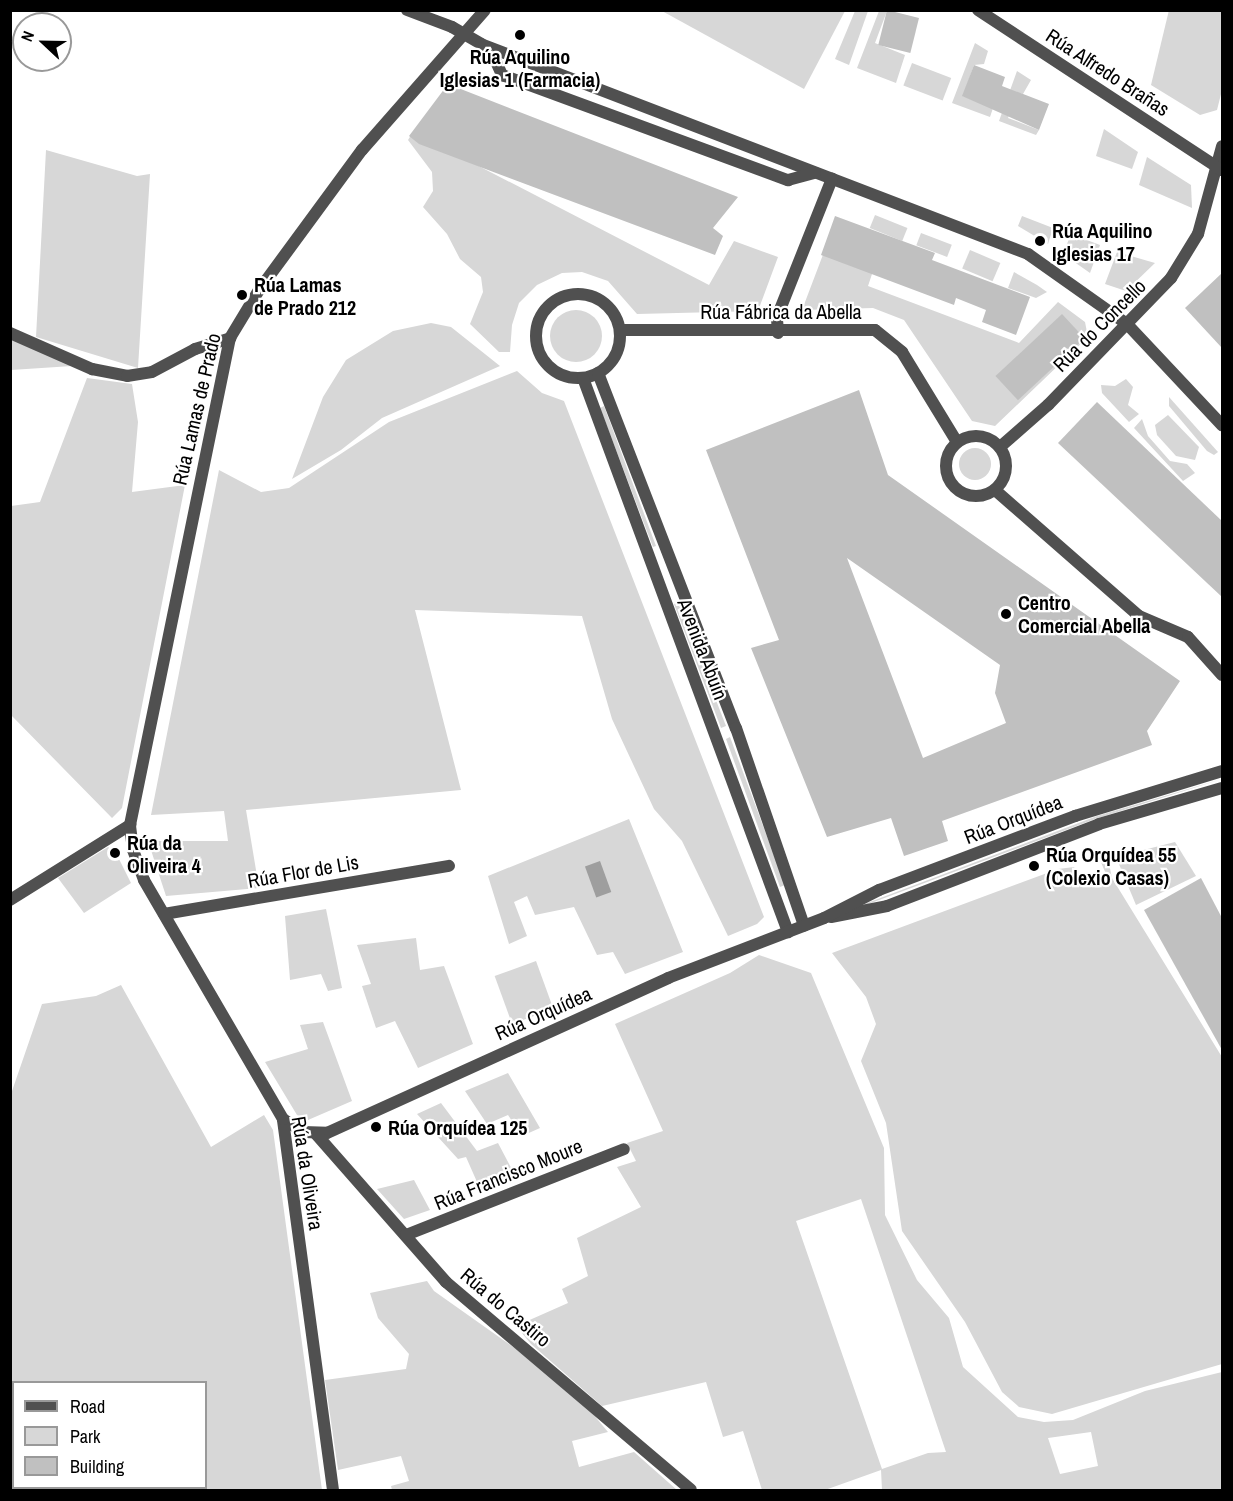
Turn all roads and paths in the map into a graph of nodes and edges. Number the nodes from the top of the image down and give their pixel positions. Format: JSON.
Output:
{"nodes":[{"id":1,"x":407,"y":10,"type":"edge"},
{"id":2,"x":485,"y":10,"type":"edge"},
{"id":3,"x":978,"y":10,"type":"edge"},
{"id":4,"x":464,"y":34,"type":"junction"},
{"id":5,"x":490,"y":48,"type":"junction"},
{"id":6,"x":1222,"y":146,"type":"edge"},
{"id":7,"x":1220,"y":168,"type":"edge"},
{"id":8,"x":815,"y":173,"type":"junction"},
{"id":9,"x":832,"y":179,"type":"junction"},
{"id":10,"x":1127,"y":324,"type":"junction"},
{"id":11,"x":620,"y":330,"type":"junction"},
{"id":12,"x":10,"y":333,"type":"edge"},
{"id":13,"x":777,"y":333,"type":"junction"},
{"id":14,"x":230,"y":338,"type":"junction"},
{"id":15,"x":598,"y":373,"type":"junction"},
{"id":16,"x":583,"y":378,"type":"junction"},
{"id":17,"x":1222,"y":425,"type":"edge"},
{"id":18,"x":957,"y":442,"type":"junction"},
{"id":19,"x":1000,"y":447,"type":"junction"},
{"id":20,"x":995,"y":490,"type":"junction"},
{"id":21,"x":1222,"y":675,"type":"edge"},
{"id":22,"x":1222,"y":771,"type":"edge"},
{"id":23,"x":1222,"y":788,"type":"edge"},
{"id":24,"x":130,"y":825,"type":"junction"},
{"id":25,"x":449,"y":866,"type":"dead end"},
{"id":26,"x":10,"y":900,"type":"edge"},
{"id":27,"x":164,"y":914,"type":"junction"},
{"id":28,"x":824,"y":918,"type":"junction"},
{"id":29,"x":804,"y":926,"type":"junction"},
{"id":30,"x":788,"y":933,"type":"junction"},
{"id":31,"x":283,"y":1119,"type":"junction"},
{"id":32,"x":316,"y":1134,"type":"junction"},
{"id":33,"x":624,"y":1149,"type":"dead end"},
{"id":34,"x":406,"y":1235,"type":"junction"},
{"id":35,"x":333,"y":1491,"type":"edge"},
{"id":36,"x":691,"y":1491,"type":"edge"}],
"edges":[{"from":1,"to":4,"type":"street"},
{"from":2,"to":4,"type":"street","name":"Rúa Lamas de Prado"},
{"from":3,"to":7,"type":"street","name":"Rúa Alfredo Brañas"},
{"from":4,"to":5,"type":"street"},
{"from":4,"to":14,"type":"street","name":"Rúa Lamas de Prado"},
{"from":5,"to":8,"type":"street"},
{"from":5,"to":8,"type":"street"},
{"from":6,"to":7,"type":"street","name":"Rúa do Concello"},
{"from":7,"to":10,"type":"street","name":"Rúa do Concello"},
{"from":8,"to":9,"type":"street"},
{"from":9,"to":10,"type":"street"},
{"from":9,"to":13,"type":"street"},
{"from":10,"to":17,"type":"street"},
{"from":10,"to":19,"type":"street","name":"Rúa do Concello"},
{"from":11,"to":13,"type":"street","name":"Rúa Fábrica da Abella"},
{"from":11,"to":15,"type":"street"},
{"from":11,"to":16,"type":"street"},
{"from":12,"to":14,"type":"street"},
{"from":13,"to":18,"type":"street","name":"Rúa Fábrica da Abella"},
{"from":14,"to":24,"type":"street","name":"Rúa Lamas de Prado"},
{"from":15,"to":16,"type":"street"},
{"from":15,"to":29,"type":"street","name":"Avenida Abuín"},
{"from":16,"to":30,"type":"street","name":"Avenida Abuín"},
{"from":18,"to":19,"type":"street"},
{"from":18,"to":20,"type":"street"},
{"from":19,"to":20,"type":"street"},
{"from":20,"to":21,"type":"street"},
{"from":22,"to":28,"type":"street","name":"Rúa Orquídea"},
{"from":23,"to":28,"type":"street","name":"Rúa Orquídea"},
{"from":24,"to":26,"type":"street"},
{"from":24,"to":27,"type":"street","name":"Rúa da Oliveira"},
{"from":25,"to":27,"type":"street","name":"Rúa Flor de Lis"},
{"from":27,"to":31,"type":"street","name":"Rúa da Oliveira"},
{"from":28,"to":29,"type":"street","name":"Rúa Orquídea"},
{"from":29,"to":30,"type":"street","name":"Rúa Orquídea"},
{"from":30,"to":32,"type":"street","name":"Rúa Orquídea"},
{"from":31,"to":32,"type":"street"},
{"from":31,"to":35,"type":"street","name":"Rúa da Oliveira"},
{"from":32,"to":34,"type":"street","name":"Rúa do Castiro"},
{"from":33,"to":34,"type":"street","name":"Rúa Francisco Moure"},
{"from":34,"to":36,"type":"street","name":"Rúa do Castiro"}]}
